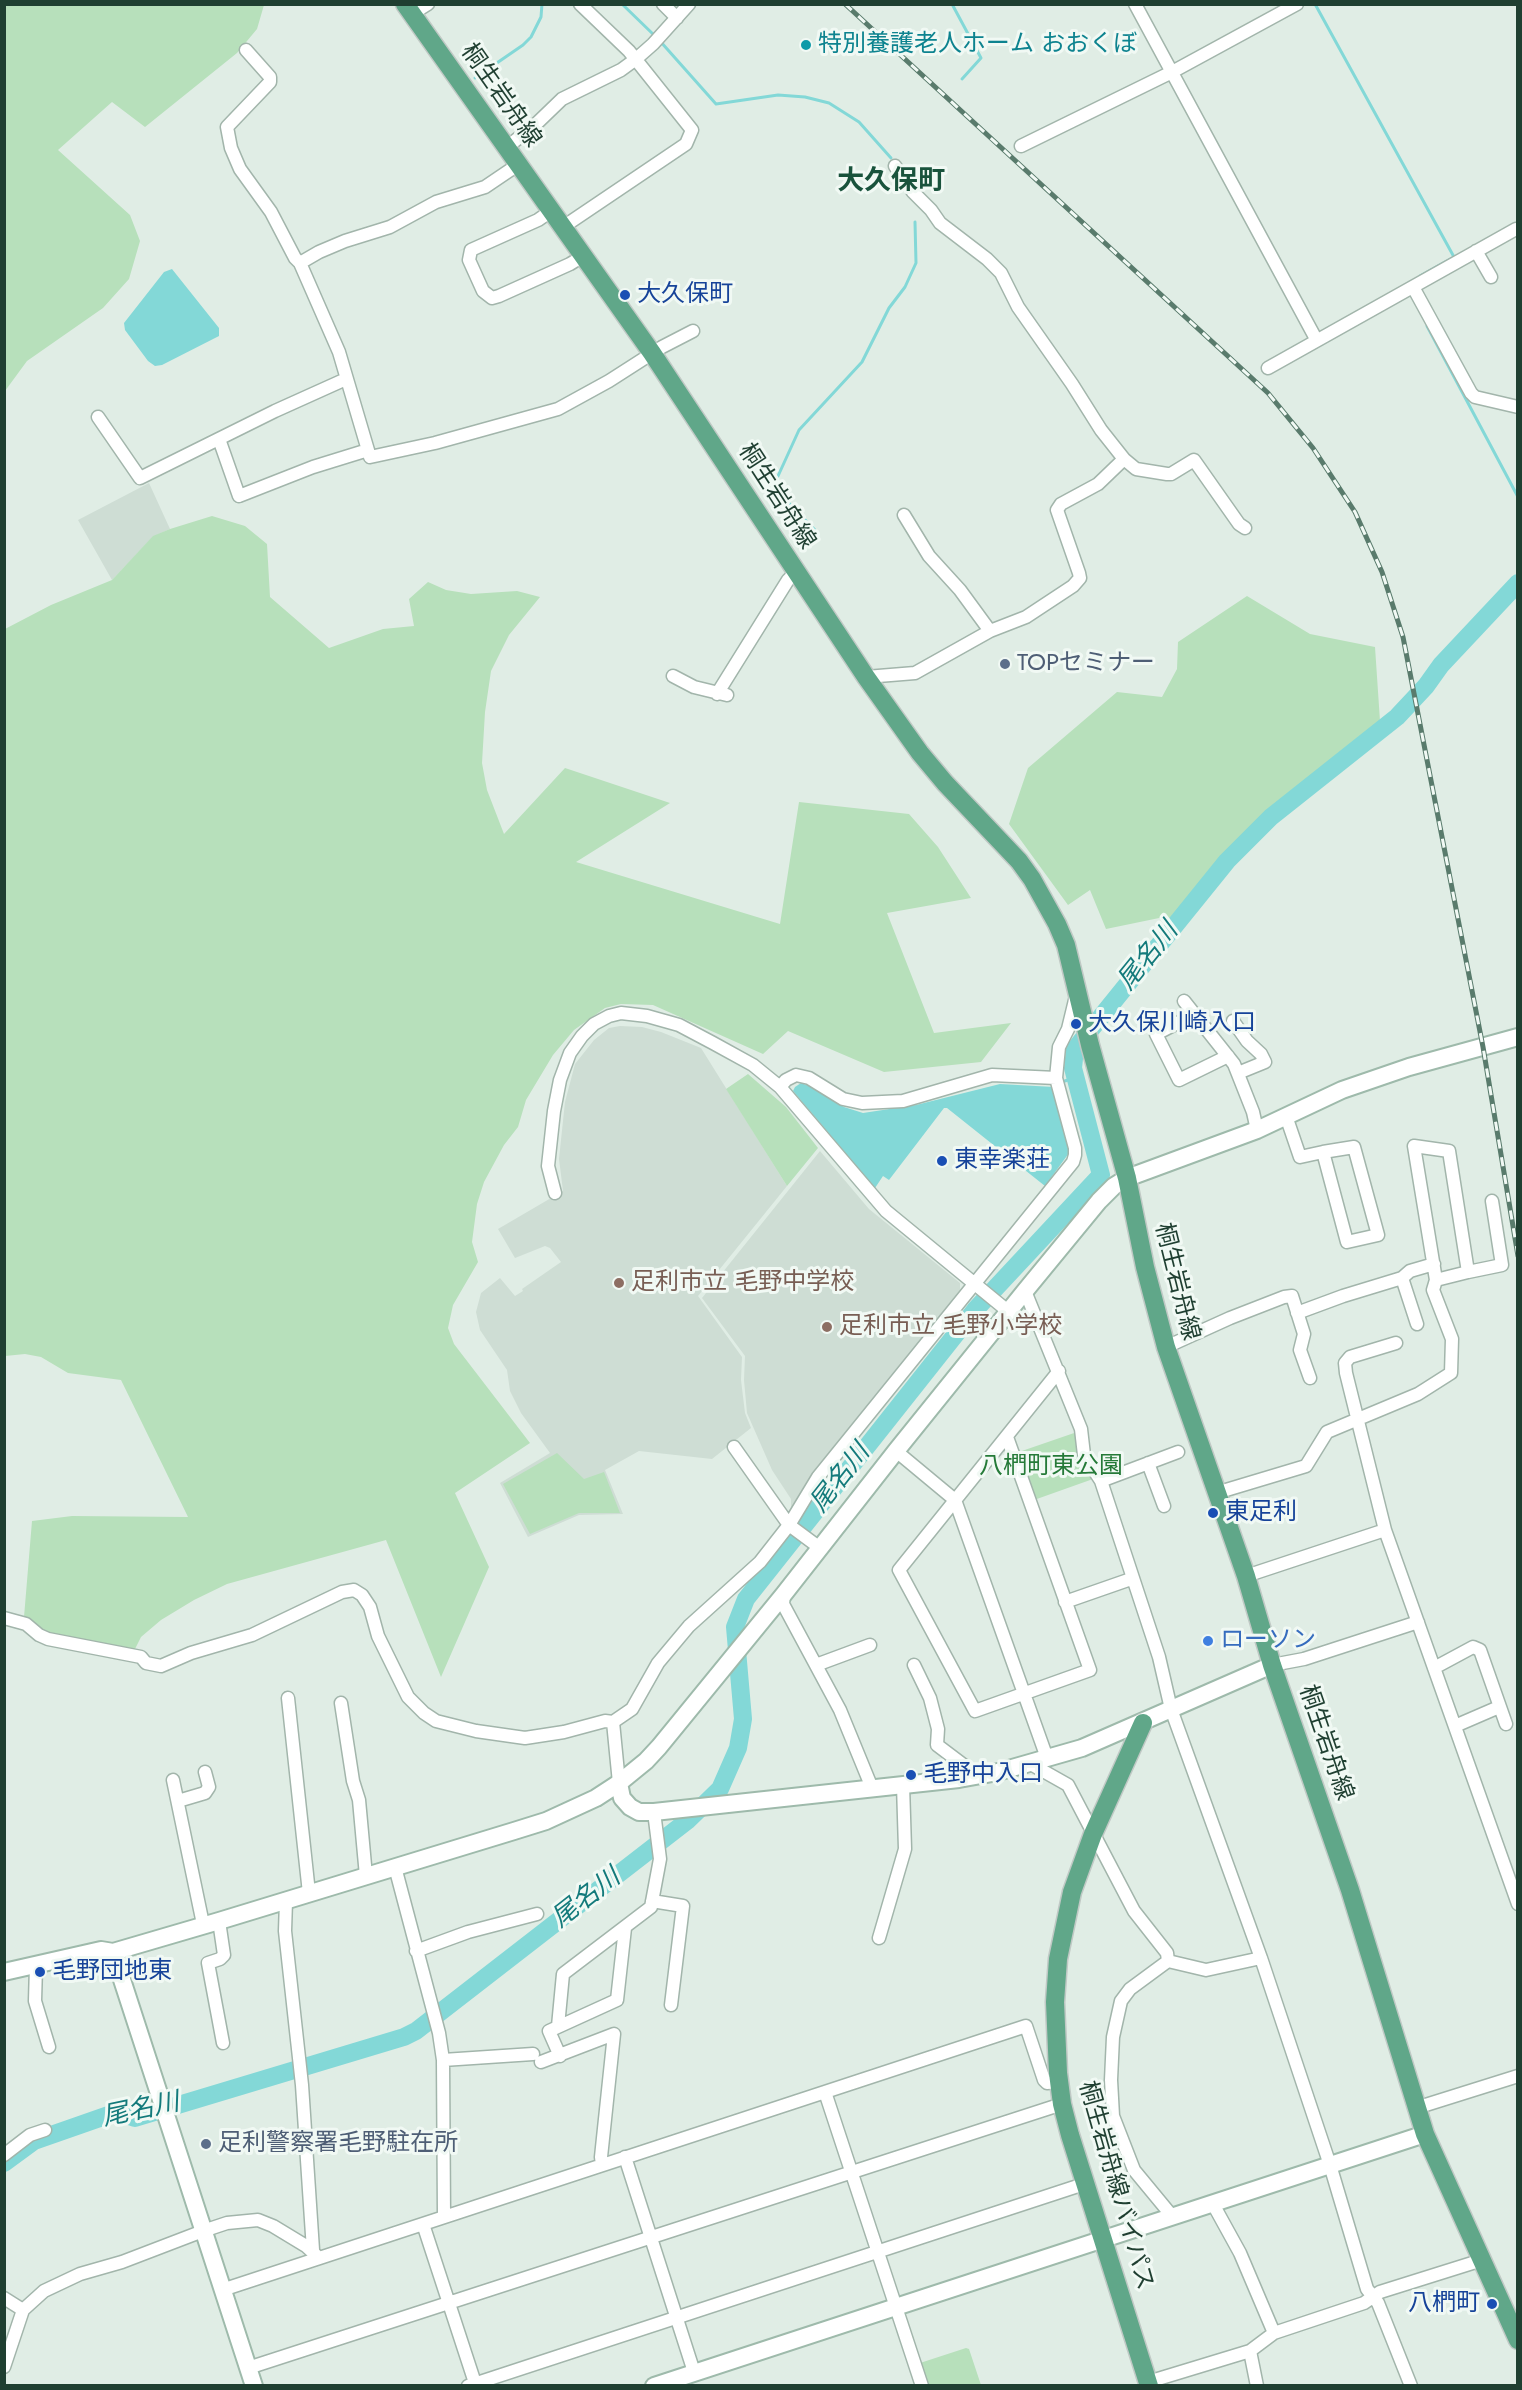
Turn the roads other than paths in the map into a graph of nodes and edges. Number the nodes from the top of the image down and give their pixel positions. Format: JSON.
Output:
{"nodes":[{"id":1,"x":428,"y":4,"type":"edge"},
{"id":2,"x":580,"y":4,"type":"edge"},
{"id":3,"x":663,"y":4,"type":"edge"},
{"id":4,"x":689,"y":4,"type":"edge"},
{"id":5,"x":1135,"y":4,"type":"edge"},
{"id":6,"x":1297,"y":4,"type":"edge"},
{"id":7,"x":409,"y":9,"type":"edge"},
{"id":8,"x":677,"y":18,"type":"junction"},
{"id":9,"x":246,"y":50,"type":"dead end"},
{"id":10,"x":636,"y":59,"type":"junction"},
{"id":11,"x":1172,"y":72,"type":"junction"},
{"id":12,"x":1021,"y":146,"type":"dead end"},
{"id":13,"x":507,"y":147,"type":"junction"},
{"id":14,"x":519,"y":164,"type":"junction"},
{"id":15,"x":895,"y":166,"type":"dead end"},
{"id":16,"x":552,"y":211,"type":"junction"},
{"id":17,"x":563,"y":227,"type":"junction"},
{"id":18,"x":1516,"y":229,"type":"edge"},
{"id":19,"x":1476,"y":250,"type":"junction"},
{"id":20,"x":583,"y":256,"type":"junction"},
{"id":21,"x":300,"y":263,"type":"junction"},
{"id":22,"x":1491,"y":277,"type":"dead end"},
{"id":23,"x":1413,"y":287,"type":"junction"},
{"id":24,"x":693,"y":331,"type":"dead end"},
{"id":25,"x":1316,"y":339,"type":"junction"},
{"id":26,"x":652,"y":353,"type":"junction"},
{"id":27,"x":1268,"y":368,"type":"dead end"},
{"id":28,"x":346,"y":379,"type":"junction"},
{"id":29,"x":1518,"y":407,"type":"edge"},
{"id":30,"x":98,"y":417,"type":"dead end"},
{"id":31,"x":219,"y":439,"type":"junction"},
{"id":32,"x":368,"y":450,"type":"junction"},
{"id":33,"x":1124,"y":459,"type":"junction"},
{"id":34,"x":904,"y":514,"type":"dead end"},
{"id":35,"x":1245,"y":528,"type":"dead end"},
{"id":36,"x":796,"y":572,"type":"junction"},
{"id":37,"x":990,"y":631,"type":"junction"},
{"id":38,"x":673,"y":676,"type":"dead end"},
{"id":39,"x":866,"y":677,"type":"junction"},
{"id":40,"x":1077,"y":992,"type":"junction"},
{"id":41,"x":1184,"y":1001,"type":"dead end"},
{"id":42,"x":1195,"y":1014,"type":"junction"},
{"id":43,"x":1233,"y":1021,"type":"dead end"},
{"id":44,"x":1518,"y":1037,"type":"edge"},
{"id":45,"x":1228,"y":1056,"type":"junction"},
{"id":46,"x":1238,"y":1073,"type":"junction"},
{"id":47,"x":1056,"y":1078,"type":"junction"},
{"id":48,"x":780,"y":1087,"type":"junction"},
{"id":49,"x":1286,"y":1116,"type":"junction"},
{"id":50,"x":1257,"y":1130,"type":"junction"},
{"id":51,"x":1323,"y":1152,"type":"junction"},
{"id":52,"x":1127,"y":1178,"type":"junction"},
{"id":53,"x":555,"y":1192,"type":"dead end"},
{"id":54,"x":1492,"y":1202,"type":"dead end"},
{"id":55,"x":1434,"y":1264,"type":"junction"},
{"id":56,"x":1468,"y":1272,"type":"junction"},
{"id":57,"x":1402,"y":1278,"type":"junction"},
{"id":58,"x":1436,"y":1280,"type":"junction"},
{"id":59,"x":978,"y":1288,"type":"junction"},
{"id":60,"x":1025,"y":1291,"type":"junction"},
{"id":61,"x":1003,"y":1307,"type":"junction"},
{"id":62,"x":1297,"y":1312,"type":"junction"},
{"id":63,"x":1418,"y":1324,"type":"dead end"},
{"id":64,"x":1396,"y":1343,"type":"dead end"},
{"id":65,"x":1166,"y":1347,"type":"junction"},
{"id":66,"x":1059,"y":1371,"type":"junction"},
{"id":67,"x":1310,"y":1378,"type":"dead end"},
{"id":68,"x":1358,"y":1419,"type":"junction"},
{"id":69,"x":1007,"y":1437,"type":"junction"},
{"id":70,"x":734,"y":1447,"type":"dead end"},
{"id":71,"x":896,"y":1451,"type":"junction"},
{"id":72,"x":1178,"y":1452,"type":"dead end"},
{"id":73,"x":1148,"y":1463,"type":"junction"},
{"id":74,"x":1101,"y":1481,"type":"junction"},
{"id":75,"x":1216,"y":1493,"type":"junction"},
{"id":76,"x":955,"y":1500,"type":"junction"},
{"id":77,"x":1164,"y":1506,"type":"dead end"},
{"id":78,"x":791,"y":1526,"type":"junction"},
{"id":79,"x":1385,"y":1530,"type":"junction"},
{"id":80,"x":815,"y":1544,"type":"junction"},
{"id":81,"x":1246,"y":1576,"type":"junction"},
{"id":82,"x":1131,"y":1579,"type":"junction"},
{"id":83,"x":784,"y":1594,"type":"junction"},
{"id":84,"x":1065,"y":1602,"type":"junction"},
{"id":85,"x":4,"y":1618,"type":"edge"},
{"id":86,"x":1418,"y":1622,"type":"junction"},
{"id":87,"x":870,"y":1646,"type":"dead end"},
{"id":88,"x":816,"y":1665,"type":"junction"},
{"id":89,"x":914,"y":1665,"type":"dead end"},
{"id":90,"x":1272,"y":1665,"type":"junction"},
{"id":91,"x":1434,"y":1668,"type":"junction"},
{"id":92,"x":1025,"y":1694,"type":"junction"},
{"id":93,"x":288,"y":1698,"type":"dead end"},
{"id":94,"x":341,"y":1703,"type":"dead end"},
{"id":95,"x":1499,"y":1707,"type":"junction"},
{"id":96,"x":1171,"y":1709,"type":"junction"},
{"id":97,"x":613,"y":1722,"type":"junction"},
{"id":98,"x":1143,"y":1723,"type":"junction"},
{"id":99,"x":1506,"y":1724,"type":"dead end"},
{"id":100,"x":1455,"y":1726,"type":"junction"},
{"id":101,"x":1047,"y":1758,"type":"junction"},
{"id":102,"x":1029,"y":1763,"type":"junction"},
{"id":103,"x":206,"y":1772,"type":"dead end"},
{"id":104,"x":978,"y":1776,"type":"junction"},
{"id":105,"x":173,"y":1780,"type":"dead end"},
{"id":106,"x":619,"y":1783,"type":"junction"},
{"id":107,"x":903,"y":1785,"type":"junction"},
{"id":108,"x":872,"y":1788,"type":"junction"},
{"id":109,"x":178,"y":1801,"type":"junction"},
{"id":110,"x":654,"y":1812,"type":"junction"},
{"id":111,"x":1093,"y":1834,"type":"junction"},
{"id":112,"x":395,"y":1866,"type":"junction"},
{"id":113,"x":366,"y":1876,"type":"junction"},
{"id":114,"x":309,"y":1893,"type":"junction"},
{"id":115,"x":286,"y":1901,"type":"junction"},
{"id":116,"x":652,"y":1901,"type":"junction"},
{"id":117,"x":1518,"y":1904,"type":"edge"},
{"id":118,"x":537,"y":1914,"type":"dead end"},
{"id":119,"x":211,"y":1922,"type":"junction"},
{"id":120,"x":625,"y":1928,"type":"junction"},
{"id":121,"x":879,"y":1938,"type":"dead end"},
{"id":122,"x":416,"y":1951,"type":"junction"},
{"id":123,"x":113,"y":1952,"type":"junction"},
{"id":124,"x":1261,"y":1958,"type":"junction"},
{"id":125,"x":1168,"y":1961,"type":"junction"},
{"id":126,"x":36,"y":1966,"type":"junction"},
{"id":127,"x":4,"y":1972,"type":"edge"},
{"id":128,"x":671,"y":2005,"type":"dead end"},
{"id":129,"x":558,"y":2026,"type":"junction"},
{"id":130,"x":223,"y":2043,"type":"dead end"},
{"id":131,"x":49,"y":2047,"type":"dead end"},
{"id":132,"x":560,"y":2056,"type":"junction"},
{"id":133,"x":443,"y":2060,"type":"junction"},
{"id":134,"x":1518,"y":2076,"type":"edge"},
{"id":135,"x":1059,"y":2082,"type":"junction"},
{"id":136,"x":825,"y":2092,"type":"junction"},
{"id":137,"x":1062,"y":2104,"type":"junction"},
{"id":138,"x":1416,"y":2108,"type":"junction"},
{"id":139,"x":45,"y":2130,"type":"dead end"},
{"id":140,"x":1425,"y":2134,"type":"junction"},
{"id":141,"x":4,"y":2155,"type":"edge"},
{"id":142,"x":625,"y":2157,"type":"junction"},
{"id":143,"x":602,"y":2165,"type":"junction"},
{"id":144,"x":1330,"y":2165,"type":"junction"},
{"id":145,"x":852,"y":2172,"type":"junction"},
{"id":146,"x":1084,"y":2184,"type":"junction"},
{"id":147,"x":1213,"y":2204,"type":"junction"},
{"id":148,"x":1172,"y":2216,"type":"junction"},
{"id":149,"x":444,"y":2217,"type":"junction"},
{"id":150,"x":423,"y":2224,"type":"junction"},
{"id":151,"x":203,"y":2231,"type":"junction"},
{"id":152,"x":651,"y":2238,"type":"junction"},
{"id":153,"x":1102,"y":2240,"type":"junction"},
{"id":154,"x":877,"y":2252,"type":"junction"},
{"id":155,"x":316,"y":2254,"type":"junction"},
{"id":156,"x":1482,"y":2260,"type":"junction"},
{"id":157,"x":222,"y":2289,"type":"junction"},
{"id":158,"x":1373,"y":2297,"type":"junction"},
{"id":159,"x":4,"y":2298,"type":"edge"},
{"id":160,"x":449,"y":2303,"type":"junction"},
{"id":161,"x":895,"y":2306,"type":"junction"},
{"id":162,"x":23,"y":2310,"type":"junction"},
{"id":163,"x":676,"y":2318,"type":"junction"},
{"id":164,"x":1274,"y":2333,"type":"junction"},
{"id":165,"x":1518,"y":2340,"type":"edge"},
{"id":166,"x":1250,"y":2351,"type":"junction"},
{"id":167,"x":4,"y":2367,"type":"edge"},
{"id":168,"x":248,"y":2368,"type":"junction"},
{"id":169,"x":696,"y":2379,"type":"edge"},
{"id":170,"x":1149,"y":2384,"type":"edge"},
{"id":171,"x":254,"y":2385,"type":"edge"},
{"id":172,"x":473,"y":2385,"type":"edge"},
{"id":173,"x":654,"y":2385,"type":"edge"},
{"id":174,"x":922,"y":2385,"type":"edge"},
{"id":175,"x":1257,"y":2385,"type":"edge"},
{"id":176,"x":1411,"y":2385,"type":"edge"}],
"edges":[{"from":1,"to":7,"type":"street"},
{"from":2,"to":10,"type":"street"},
{"from":3,"to":8,"type":"street"},
{"from":4,"to":8,"type":"street"},
{"from":5,"to":11,"type":"street"},
{"from":6,"to":11,"type":"street"},
{"from":7,"to":13,"type":"main road","name":"桐生岩舟線"},
{"from":8,"to":10,"type":"street"},
{"from":9,"to":21,"type":"street"},
{"from":10,"to":13,"type":"street"},
{"from":10,"to":17,"type":"street"},
{"from":11,"to":12,"type":"street"},
{"from":11,"to":25,"type":"street"},
{"from":13,"to":14,"type":"main road","name":"桐生岩舟線"},
{"from":14,"to":16,"type":"main road","name":"桐生岩舟線"},
{"from":14,"to":21,"type":"street"},
{"from":15,"to":33,"type":"street"},
{"from":16,"to":17,"type":"main road","name":"桐生岩舟線"},
{"from":16,"to":20,"type":"street"},
{"from":17,"to":20,"type":"main road","name":"桐生岩舟線"},
{"from":18,"to":19,"type":"street"},
{"from":19,"to":22,"type":"street"},
{"from":19,"to":23,"type":"street"},
{"from":20,"to":26,"type":"main road","name":"桐生岩舟線"},
{"from":21,"to":28,"type":"street"},
{"from":23,"to":25,"type":"street"},
{"from":23,"to":29,"type":"street"},
{"from":24,"to":26,"type":"street"},
{"from":25,"to":27,"type":"street"},
{"from":26,"to":32,"type":"street"},
{"from":26,"to":36,"type":"main road","name":"桐生岩舟線"},
{"from":28,"to":31,"type":"street"},
{"from":28,"to":32,"type":"street"},
{"from":30,"to":31,"type":"street"},
{"from":31,"to":32,"type":"street"},
{"from":33,"to":35,"type":"street"},
{"from":33,"to":37,"type":"street"},
{"from":34,"to":37,"type":"street"},
{"from":36,"to":38,"type":"street"},
{"from":36,"to":39,"type":"main road","name":"桐生岩舟線"},
{"from":37,"to":39,"type":"street"},
{"from":39,"to":40,"type":"main road","name":"桐生岩舟線"},
{"from":40,"to":47,"type":"street"},
{"from":40,"to":52,"type":"main road","name":"桐生岩舟線"},
{"from":41,"to":42,"type":"street"},
{"from":42,"to":45,"type":"street"},
{"from":42,"to":45,"type":"street"},
{"from":43,"to":46,"type":"street"},
{"from":44,"to":49,"type":"street"},
{"from":45,"to":46,"type":"street"},
{"from":46,"to":50,"type":"street"},
{"from":47,"to":48,"type":"street"},
{"from":47,"to":59,"type":"street"},
{"from":48,"to":53,"type":"street"},
{"from":48,"to":59,"type":"street"},
{"from":49,"to":50,"type":"street"},
{"from":49,"to":51,"type":"street"},
{"from":50,"to":52,"type":"street"},
{"from":51,"to":51,"type":"street"},
{"from":52,"to":60,"type":"street"},
{"from":52,"to":65,"type":"main road","name":"桐生岩舟線"},
{"from":54,"to":56,"type":"street"},
{"from":55,"to":56,"type":"street"},
{"from":55,"to":57,"type":"street"},
{"from":55,"to":58,"type":"street"},
{"from":56,"to":58,"type":"street"},
{"from":57,"to":62,"type":"street"},
{"from":57,"to":63,"type":"street"},
{"from":58,"to":68,"type":"street"},
{"from":59,"to":61,"type":"street"},
{"from":59,"to":78,"type":"street"},
{"from":60,"to":61,"type":"street"},
{"from":60,"to":66,"type":"street"},
{"from":61,"to":71,"type":"street"},
{"from":62,"to":65,"type":"street"},
{"from":62,"to":67,"type":"street"},
{"from":64,"to":68,"type":"street"},
{"from":65,"to":75,"type":"main road","name":"桐生岩舟線"},
{"from":66,"to":69,"type":"street"},
{"from":66,"to":74,"type":"street"},
{"from":68,"to":75,"type":"street"},
{"from":68,"to":79,"type":"street"},
{"from":69,"to":76,"type":"street"},
{"from":69,"to":84,"type":"street"},
{"from":70,"to":78,"type":"street"},
{"from":71,"to":76,"type":"street"},
{"from":71,"to":80,"type":"street"},
{"from":72,"to":73,"type":"street"},
{"from":73,"to":74,"type":"street"},
{"from":73,"to":77,"type":"street"},
{"from":74,"to":82,"type":"street"},
{"from":75,"to":81,"type":"main road","name":"桐生岩舟線"},
{"from":76,"to":92,"type":"street"},
{"from":76,"to":92,"type":"street"},
{"from":78,"to":80,"type":"street"},
{"from":78,"to":97,"type":"street"},
{"from":79,"to":81,"type":"street"},
{"from":79,"to":86,"type":"street"},
{"from":80,"to":83,"type":"street"},
{"from":81,"to":90,"type":"main road","name":"桐生岩舟線"},
{"from":82,"to":84,"type":"street"},
{"from":82,"to":96,"type":"street"},
{"from":83,"to":88,"type":"street"},
{"from":83,"to":106,"type":"street"},
{"from":84,"to":92,"type":"street"},
{"from":85,"to":97,"type":"street"},
{"from":86,"to":90,"type":"street"},
{"from":86,"to":91,"type":"street"},
{"from":87,"to":88,"type":"street"},
{"from":88,"to":108,"type":"street"},
{"from":89,"to":104,"type":"street"},
{"from":90,"to":96,"type":"street"},
{"from":90,"to":138,"type":"main road","name":"桐生岩舟線"},
{"from":91,"to":95,"type":"street"},
{"from":91,"to":100,"type":"street"},
{"from":92,"to":101,"type":"street"},
{"from":93,"to":114,"type":"street"},
{"from":94,"to":113,"type":"street"},
{"from":95,"to":99,"type":"street"},
{"from":95,"to":100,"type":"street"},
{"from":96,"to":98,"type":"street"},
{"from":96,"to":124,"type":"street"},
{"from":97,"to":106,"type":"street"},
{"from":98,"to":101,"type":"street"},
{"from":98,"to":111,"type":"main road","name":"桐生岩舟線バイパス"},
{"from":100,"to":117,"type":"street"},
{"from":101,"to":102,"type":"street"},
{"from":102,"to":104,"type":"street"},
{"from":102,"to":111,"type":"street"},
{"from":103,"to":109,"type":"street"},
{"from":104,"to":107,"type":"street"},
{"from":105,"to":109,"type":"street"},
{"from":106,"to":110,"type":"street"},
{"from":106,"to":112,"type":"street"},
{"from":107,"to":108,"type":"street"},
{"from":107,"to":121,"type":"street"},
{"from":108,"to":110,"type":"street"},
{"from":109,"to":119,"type":"street"},
{"from":110,"to":116,"type":"street"},
{"from":111,"to":125,"type":"street"},
{"from":111,"to":135,"type":"main road","name":"桐生岩舟線バイパス"},
{"from":112,"to":113,"type":"street"},
{"from":112,"to":122,"type":"street"},
{"from":113,"to":114,"type":"street"},
{"from":114,"to":115,"type":"street"},
{"from":115,"to":119,"type":"street"},
{"from":115,"to":155,"type":"street"},
{"from":116,"to":120,"type":"street"},
{"from":116,"to":128,"type":"street"},
{"from":118,"to":122,"type":"street"},
{"from":119,"to":123,"type":"street"},
{"from":119,"to":130,"type":"street"},
{"from":120,"to":129,"type":"street"},
{"from":120,"to":129,"type":"street"},
{"from":122,"to":133,"type":"street"},
{"from":123,"to":126,"type":"street"},
{"from":123,"to":151,"type":"street"},
{"from":124,"to":125,"type":"street"},
{"from":124,"to":144,"type":"street"},
{"from":125,"to":148,"type":"street"},
{"from":126,"to":127,"type":"street"},
{"from":126,"to":131,"type":"street"},
{"from":129,"to":132,"type":"street"},
{"from":132,"to":133,"type":"street"},
{"from":132,"to":143,"type":"street"},
{"from":133,"to":149,"type":"street"},
{"from":134,"to":138,"type":"street"},
{"from":135,"to":136,"type":"street"},
{"from":135,"to":137,"type":"main road","name":"桐生岩舟線バイパス"},
{"from":136,"to":142,"type":"street"},
{"from":136,"to":145,"type":"street"},
{"from":137,"to":145,"type":"street"},
{"from":137,"to":146,"type":"main road","name":"桐生岩舟線バイパス"},
{"from":138,"to":140,"type":"main road","name":"桐生岩舟線"},
{"from":139,"to":141,"type":"street"},
{"from":140,"to":144,"type":"street"},
{"from":140,"to":156,"type":"main road","name":"桐生岩舟線"},
{"from":142,"to":143,"type":"street"},
{"from":142,"to":152,"type":"street"},
{"from":143,"to":149,"type":"street"},
{"from":144,"to":147,"type":"street"},
{"from":144,"to":158,"type":"street"},
{"from":145,"to":152,"type":"street"},
{"from":145,"to":154,"type":"street"},
{"from":146,"to":153,"type":"main road","name":"桐生岩舟線バイパス"},
{"from":146,"to":154,"type":"street"},
{"from":147,"to":148,"type":"street"},
{"from":147,"to":164,"type":"street"},
{"from":148,"to":153,"type":"street"},
{"from":149,"to":150,"type":"street"},
{"from":150,"to":155,"type":"street"},
{"from":150,"to":160,"type":"street"},
{"from":151,"to":155,"type":"street"},
{"from":151,"to":157,"type":"street"},
{"from":151,"to":162,"type":"street"},
{"from":152,"to":160,"type":"street"},
{"from":152,"to":163,"type":"street"},
{"from":153,"to":161,"type":"street"},
{"from":153,"to":170,"type":"main road","name":"桐生岩舟線バイパス"},
{"from":154,"to":161,"type":"street"},
{"from":154,"to":163,"type":"street"},
{"from":155,"to":157,"type":"street"},
{"from":156,"to":158,"type":"street"},
{"from":156,"to":165,"type":"main road","name":"桐生岩舟線"},
{"from":157,"to":168,"type":"street"},
{"from":158,"to":164,"type":"street"},
{"from":158,"to":176,"type":"street"},
{"from":159,"to":162,"type":"street"},
{"from":160,"to":168,"type":"street"},
{"from":160,"to":172,"type":"street"},
{"from":161,"to":169,"type":"street"},
{"from":161,"to":174,"type":"street"},
{"from":162,"to":167,"type":"street"},
{"from":163,"to":169,"type":"street"},
{"from":163,"to":172,"type":"street"},
{"from":164,"to":166,"type":"street"},
{"from":166,"to":170,"type":"street"},
{"from":166,"to":175,"type":"street"},
{"from":168,"to":171,"type":"street"},
{"from":169,"to":173,"type":"street"}]}
